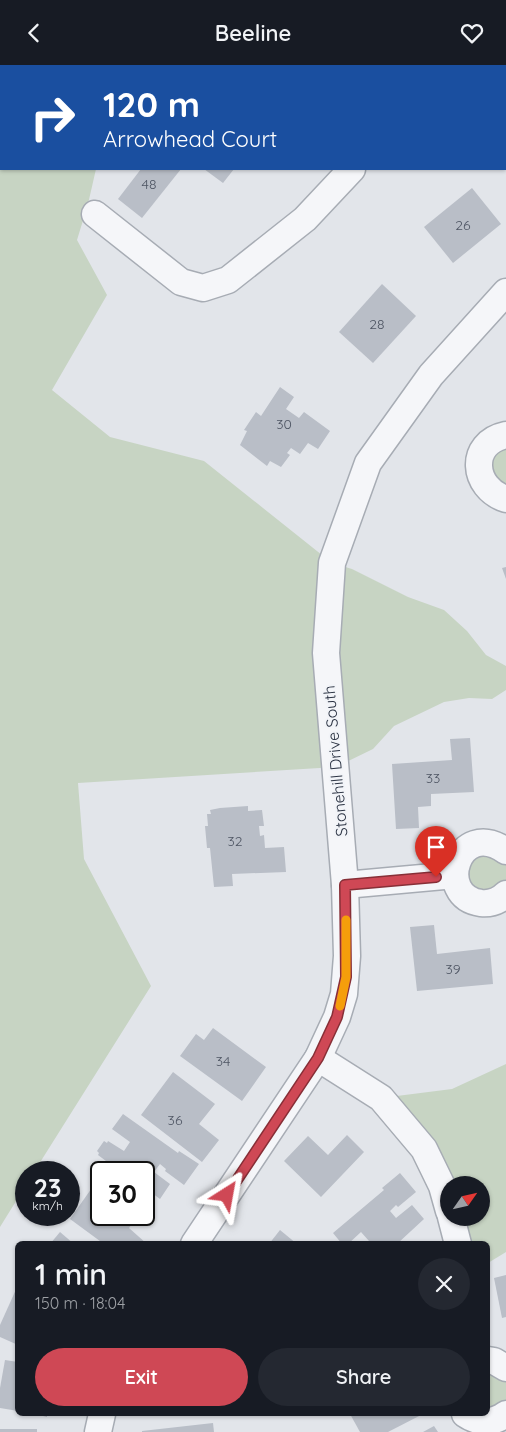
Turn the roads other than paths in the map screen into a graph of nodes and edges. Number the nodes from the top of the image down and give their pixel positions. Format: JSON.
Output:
{"nodes":[{"id":1,"x":351,"y":170,"type":"edge"},
{"id":2,"x":95,"y":214,"type":"dead end"},
{"id":3,"x":502,"y":303,"type":"edge"},
{"id":4,"x":506,"y":435,"type":"edge"},
{"id":5,"x":506,"y":499,"type":"edge"},
{"id":6,"x":506,"y":851,"type":"edge"},
{"id":7,"x":454,"y":875,"type":"junction"},
{"id":8,"x":345,"y":885,"type":"junction"},
{"id":9,"x":506,"y":894,"type":"edge"},
{"id":10,"x":318,"y":1058,"type":"junction"},
{"id":11,"x":440,"y":1182,"type":"edge"},
{"id":12,"x":453,"y":1226,"type":"edge"},
{"id":13,"x":196,"y":1241,"type":"edge"},
{"id":14,"x":457,"y":1241,"type":"edge"},
{"id":15,"x":490,"y":1360,"type":"edge"},
{"id":16,"x":506,"y":1368,"type":"edge"},
{"id":17,"x":506,"y":1414,"type":"edge"},
{"id":18,"x":102,"y":1416,"type":"edge"},
{"id":19,"x":468,"y":1416,"type":"edge"},
{"id":20,"x":98,"y":1432,"type":"edge"}],
"edges":[{"from":1,"to":2,"type":"street"},
{"from":3,"to":8,"type":"street","name":"Stonehill Drive South"},
{"from":4,"to":5,"type":"street"},
{"from":6,"to":7,"type":"street"},
{"from":7,"to":8,"type":"street"},
{"from":7,"to":9,"type":"street"},
{"from":8,"to":10,"type":"street","name":"Stonehill Drive South"},
{"from":10,"to":11,"type":"street"},
{"from":10,"to":13,"type":"street","name":"Stonehill Drive South"},
{"from":12,"to":14,"type":"street"},
{"from":15,"to":16,"type":"street"},
{"from":17,"to":19,"type":"street"},
{"from":18,"to":20,"type":"street"}]}
